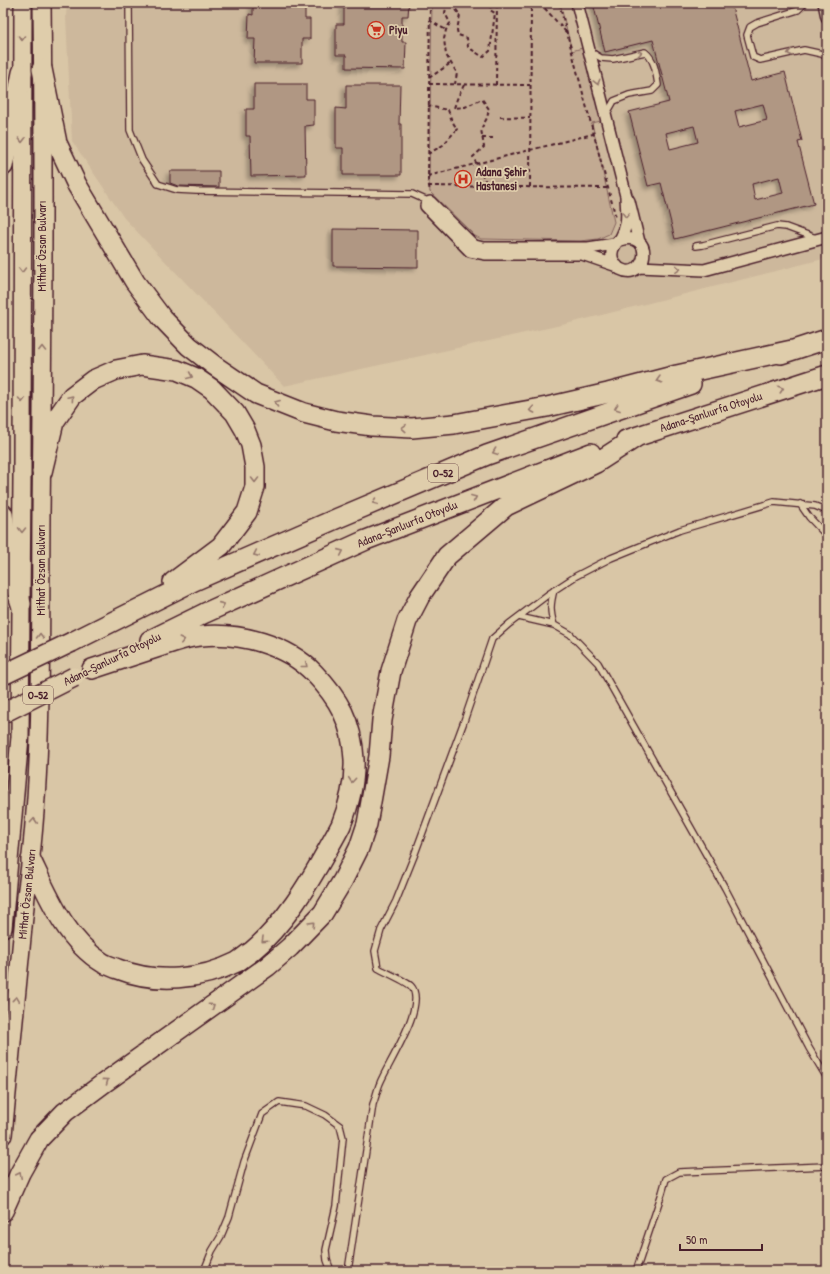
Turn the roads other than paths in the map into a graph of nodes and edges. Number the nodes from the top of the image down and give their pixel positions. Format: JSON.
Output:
{"nodes":[{"id":1,"x":22,"y":3,"type":"edge"},
{"id":2,"x":42,"y":3,"type":"edge"},
{"id":3,"x":129,"y":3,"type":"edge"},
{"id":4,"x":577,"y":3,"type":"edge"},
{"id":5,"x":805,"y":3,"type":"edge"},
{"id":6,"x":824,"y":3,"type":"edge"},
{"id":7,"x":827,"y":17,"type":"edge"},
{"id":8,"x":589,"y":51,"type":"junction"},
{"id":9,"x":827,"y":58,"type":"edge"},
{"id":10,"x":42,"y":69,"type":"junction"},
{"id":11,"x":22,"y":72,"type":"junction"},
{"id":12,"x":606,"y":116,"type":"junction"},
{"id":13,"x":3,"y":166,"type":"edge"},
{"id":14,"x":626,"y":196,"type":"junction"},
{"id":15,"x":430,"y":198,"type":"junction"},
{"id":16,"x":823,"y":238,"type":"edge"},
{"id":17,"x":617,"y":242,"type":"junction"},
{"id":18,"x":639,"y":242,"type":"junction"},
{"id":19,"x":696,"y":246,"type":"dead end"},
{"id":20,"x":616,"y":266,"type":"junction"},
{"id":21,"x":639,"y":267,"type":"junction"},
{"id":22,"x":827,"y":339,"type":"edge"},
{"id":23,"x":792,"y":350,"type":"junction"},
{"id":24,"x":827,"y":375,"type":"edge"},
{"id":25,"x":638,"y":436,"type":"junction"},
{"id":26,"x":42,"y":472,"type":"junction"},
{"id":27,"x":800,"y":504,"type":"junction"},
{"id":28,"x":827,"y":511,"type":"edge"},
{"id":29,"x":3,"y":514,"type":"edge"},
{"id":30,"x":827,"y":536,"type":"edge"},
{"id":31,"x":554,"y":590,"type":"junction"},
{"id":32,"x":21,"y":604,"type":"junction"},
{"id":33,"x":127,"y":614,"type":"junction"},
{"id":34,"x":519,"y":617,"type":"junction"},
{"id":35,"x":554,"y":625,"type":"junction"},
{"id":36,"x":92,"y":669,"type":"junction"},
{"id":37,"x":3,"y":675,"type":"edge"},
{"id":38,"x":3,"y":713,"type":"edge"},
{"id":39,"x":31,"y":860,"type":"junction"},
{"id":40,"x":3,"y":928,"type":"edge"},
{"id":41,"x":827,"y":1078,"type":"edge"},
{"id":42,"x":3,"y":1135,"type":"edge"},
{"id":43,"x":827,"y":1166,"type":"edge"},
{"id":44,"x":3,"y":1211,"type":"edge"},
{"id":45,"x":204,"y":1271,"type":"edge"},
{"id":46,"x":332,"y":1271,"type":"edge"},
{"id":47,"x":348,"y":1271,"type":"edge"},
{"id":48,"x":636,"y":1271,"type":"edge"}],
"edges":[{"from":1,"to":11,"type":"main road","name":"Mithat Özsan Bulvarı","one_way":true},
{"from":2,"to":10,"type":"main road","name":"Mithat Özsan Bulvarı"},
{"from":3,"to":15,"type":"lane"},
{"from":4,"to":8,"type":"street"},
{"from":9,"to":5,"type":"lane","one_way":true},
{"from":6,"to":7,"type":"street"},
{"from":8,"to":12,"type":"street","one_way":true},
{"from":8,"to":12,"type":"lane","one_way":true},
{"from":23,"to":10,"type":"highway","one_way":true},
{"from":26,"to":10,"type":"main road","name":"Mithat Özsan Bulvarı","one_way":true},
{"from":11,"to":13,"type":"highway"},
{"from":11,"to":32,"type":"main road","name":"Mithat Özsan Bulvarı","one_way":true},
{"from":12,"to":14,"type":"street"},
{"from":14,"to":17,"type":"street","one_way":true},
{"from":14,"to":18,"type":"street"},
{"from":15,"to":17,"type":"street"},
{"from":15,"to":20,"type":"street"},
{"from":16,"to":19,"type":"lane"},
{"from":21,"to":16,"type":"street","one_way":true},
{"from":17,"to":18,"type":"street"},
{"from":17,"to":20,"type":"street"},
{"from":18,"to":21,"type":"street"},
{"from":20,"to":21,"type":"street"},
{"from":22,"to":23,"type":"highway","number":"O-52"},
{"from":23,"to":33,"type":"highway","number":"O-52","one_way":true},
{"from":25,"to":24,"type":"highway","name":"Adana-Şanlıurfa Otoyolu","number":"O-52","one_way":true},
{"from":36,"to":25,"type":"highway","name":"Adana-Şanlıurfa Otoyolu","number":"O-52","one_way":true},
{"from":44,"to":25,"type":"highway","one_way":true},
{"from":26,"to":33,"type":"highway","one_way":true},
{"from":39,"to":26,"type":"main road","name":"Mithat Özsan Bulvarı","one_way":true},
{"from":27,"to":28,"type":"lane"},
{"from":27,"to":30,"type":"lane"},
{"from":27,"to":31,"type":"lane"},
{"from":29,"to":32,"type":"highway"},
{"from":31,"to":34,"type":"lane"},
{"from":31,"to":35,"type":"lane"},
{"from":32,"to":40,"type":"main road","name":"Mithat Özsan Bulvarı"},
{"from":33,"to":37,"type":"highway","number":"O-52","bridge":true},
{"from":34,"to":35,"type":"lane"},
{"from":34,"to":47,"type":"lane"},
{"from":35,"to":41,"type":"lane"},
{"from":36,"to":38,"type":"highway","name":"Adana-Şanlıurfa Otoyolu","number":"O-52","bridge":true},
{"from":36,"to":39,"type":"highway","one_way":true},
{"from":42,"to":39,"type":"main road","name":"Mithat Özsan Bulvarı","one_way":true},
{"from":43,"to":48,"type":"lane"},
{"from":45,"to":46,"type":"lane"}]}
